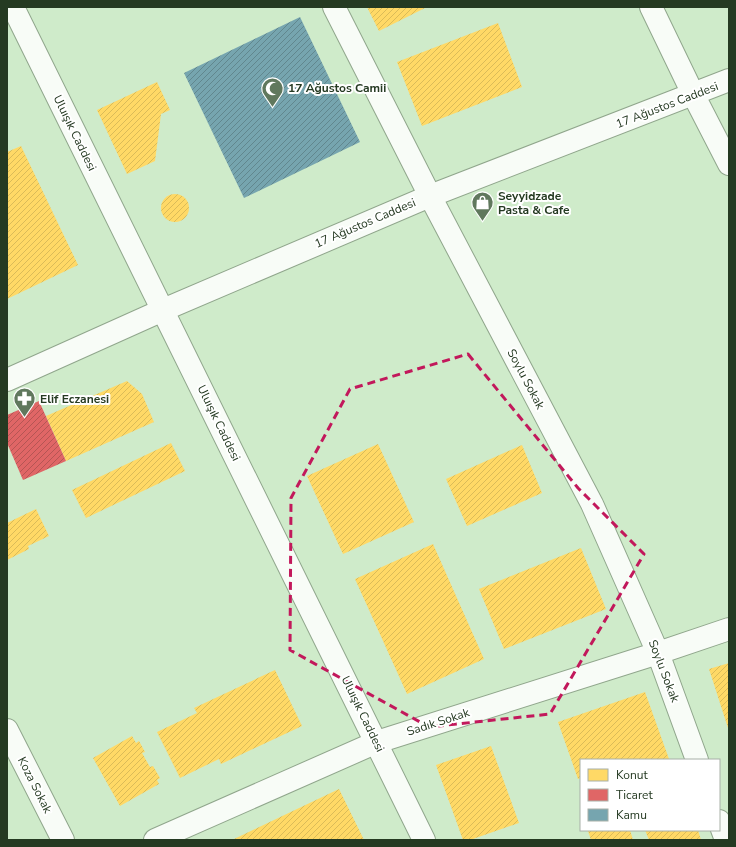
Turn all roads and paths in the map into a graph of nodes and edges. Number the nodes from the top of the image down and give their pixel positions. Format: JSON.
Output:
{"nodes":[{"id":1,"x":13,"y":7,"type":"edge"},
{"id":2,"x":334,"y":7,"type":"edge"},
{"id":3,"x":651,"y":7,"type":"edge"},
{"id":4,"x":729,"y":80,"type":"edge"},
{"id":5,"x":693,"y":94,"type":"junction"},
{"id":6,"x":729,"y":164,"type":"edge"},
{"id":7,"x":430,"y":196,"type":"junction"},
{"id":8,"x":163,"y":310,"type":"junction"},
{"id":9,"x":7,"y":380,"type":"edge"},
{"id":10,"x":729,"y":629,"type":"edge"},
{"id":11,"x":658,"y":653,"type":"junction"},
{"id":12,"x":7,"y":730,"type":"edge"},
{"id":13,"x":376,"y":742,"type":"junction"},
{"id":14,"x":697,"y":759,"type":"edge"},
{"id":15,"x":720,"y":824,"type":"edge"},
{"id":16,"x":63,"y":840,"type":"edge"},
{"id":17,"x":155,"y":840,"type":"edge"},
{"id":18,"x":424,"y":840,"type":"edge"},
{"id":19,"x":726,"y":840,"type":"edge"}],
"edges":[{"from":1,"to":8,"type":"street","name":"Uluışık Caddesi"},
{"from":2,"to":7,"type":"street","name":"Soylu Sokak"},
{"from":3,"to":5,"type":"street"},
{"from":4,"to":5,"type":"street","name":"17 Ağustos Caddesi"},
{"from":5,"to":6,"type":"street"},
{"from":5,"to":7,"type":"street","name":"17 Ağustos Caddesi"},
{"from":7,"to":8,"type":"street","name":"17 Ağustos Caddesi"},
{"from":7,"to":11,"type":"street","name":"Soylu Sokak"},
{"from":8,"to":9,"type":"street","name":"17 Ağustos Caddesi"},
{"from":8,"to":13,"type":"street","name":"Uluışık Caddesi"},
{"from":10,"to":11,"type":"street","name":"Sadık Sokak"},
{"from":11,"to":13,"type":"street","name":"Sadık Sokak"},
{"from":11,"to":14,"type":"street","name":"Soylu Sokak"},
{"from":12,"to":16,"type":"street","name":"Koza Sokak"},
{"from":13,"to":17,"type":"street","name":"Sadık Sokak"},
{"from":13,"to":18,"type":"street","name":"Uluışık Caddesi"},
{"from":15,"to":19,"type":"street"}]}
